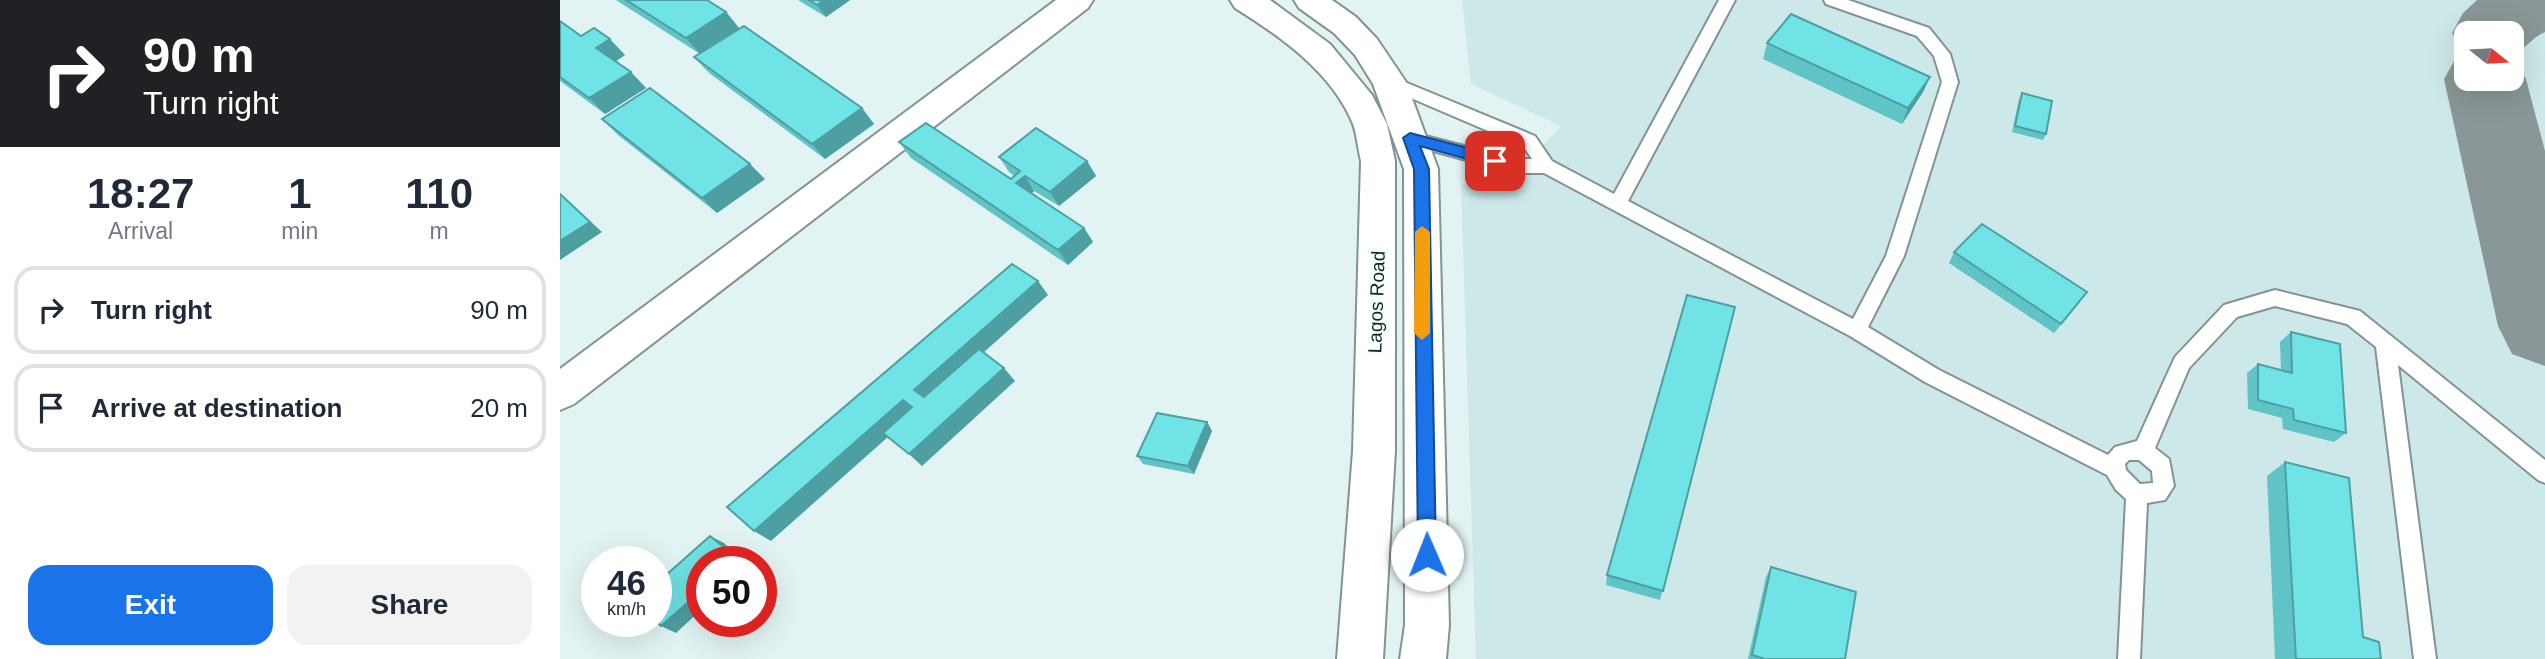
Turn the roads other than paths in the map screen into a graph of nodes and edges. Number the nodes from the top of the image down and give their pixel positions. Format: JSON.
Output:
{"nodes":[{"id":1,"x":1077,"y":0,"type":"edge"},
{"id":2,"x":1246,"y":0,"type":"edge"},
{"id":3,"x":1310,"y":0,"type":"edge"},
{"id":4,"x":1727,"y":0,"type":"edge"},
{"id":5,"x":1832,"y":0,"type":"edge"},
{"id":6,"x":1389,"y":82,"type":"junction"},
{"id":7,"x":1410,"y":138,"type":"junction"},
{"id":8,"x":1546,"y":166,"type":"junction"},
{"id":9,"x":1618,"y":203,"type":"junction"},
{"id":10,"x":1857,"y":330,"type":"junction"},
{"id":11,"x":2385,"y":343,"type":"junction"},
{"id":12,"x":560,"y":392,"type":"edge"},
{"id":13,"x":2143,"y":452,"type":"junction"},
{"id":14,"x":2114,"y":468,"type":"junction"},
{"id":15,"x":2545,"y":473,"type":"edge"},
{"id":16,"x":2137,"y":494,"type":"junction"},
{"id":17,"x":1360,"y":659,"type":"edge"},
{"id":18,"x":1423,"y":659,"type":"edge"},
{"id":19,"x":2129,"y":659,"type":"edge"},
{"id":20,"x":2425,"y":659,"type":"edge"}],
"edges":[{"from":1,"to":12,"type":"main road"},
{"from":2,"to":17,"type":"main road","name":"Lagos Road"},
{"from":3,"to":6,"type":"main road"},
{"from":4,"to":9,"type":"lane"},
{"from":5,"to":10,"type":"lane"},
{"from":6,"to":7,"type":"main road"},
{"from":6,"to":8,"type":"lane"},
{"from":7,"to":8,"type":"lane"},
{"from":7,"to":18,"type":"main road"},
{"from":8,"to":9,"type":"lane"},
{"from":9,"to":10,"type":"lane"},
{"from":10,"to":14,"type":"lane"},
{"from":11,"to":13,"type":"lane"},
{"from":11,"to":15,"type":"lane"},
{"from":11,"to":20,"type":"lane"},
{"from":13,"to":14,"type":"lane"},
{"from":13,"to":16,"type":"lane"},
{"from":14,"to":16,"type":"lane"},
{"from":16,"to":19,"type":"lane"}]}
